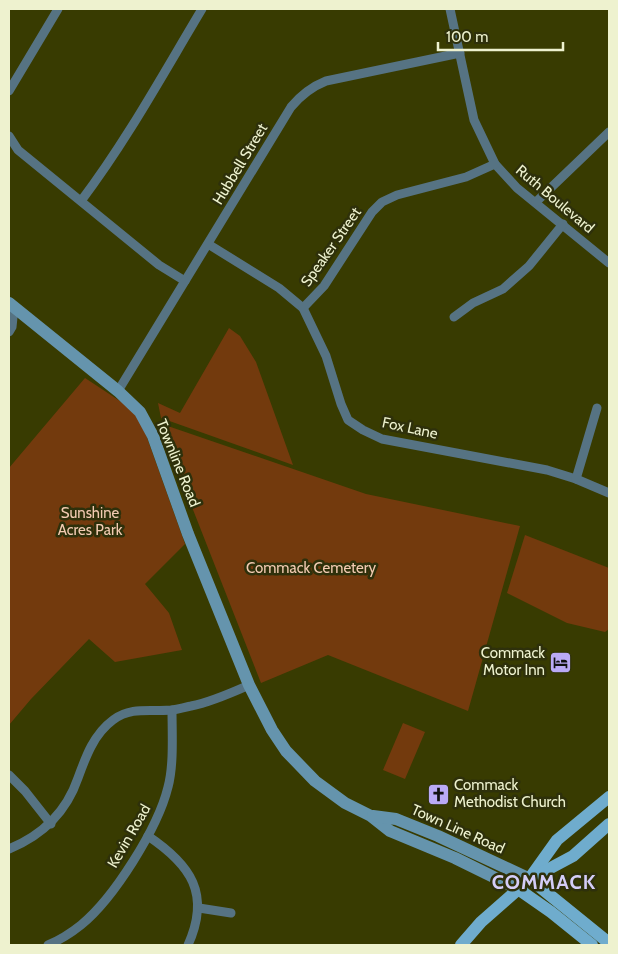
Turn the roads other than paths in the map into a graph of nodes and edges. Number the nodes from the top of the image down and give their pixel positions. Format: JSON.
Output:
{"nodes":[{"id":1,"x":202,"y":9,"type":"edge"},
{"id":2,"x":450,"y":9,"type":"edge"},
{"id":3,"x":55,"y":10,"type":"edge"},
{"id":4,"x":460,"y":53,"type":"junction"},
{"id":5,"x":9,"y":91,"type":"edge"},
{"id":6,"x":609,"y":132,"type":"edge"},
{"id":7,"x":9,"y":136,"type":"edge"},
{"id":8,"x":495,"y":164,"type":"junction"},
{"id":9,"x":81,"y":201,"type":"junction"},
{"id":10,"x":536,"y":202,"type":"junction"},
{"id":11,"x":563,"y":224,"type":"junction"},
{"id":12,"x":208,"y":244,"type":"junction"},
{"id":13,"x":609,"y":262,"type":"edge"},
{"id":14,"x":185,"y":281,"type":"junction"},
{"id":15,"x":10,"y":306,"type":"edge"},
{"id":16,"x":303,"y":308,"type":"junction"},
{"id":17,"x":454,"y":317,"type":"dead end"},
{"id":18,"x":9,"y":332,"type":"edge"},
{"id":19,"x":118,"y":391,"type":"junction"},
{"id":20,"x":597,"y":408,"type":"dead end"},
{"id":21,"x":576,"y":479,"type":"junction"},
{"id":22,"x":609,"y":493,"type":"edge"},
{"id":23,"x":249,"y":685,"type":"junction"},
{"id":24,"x":172,"y":710,"type":"junction"},
{"id":25,"x":9,"y":775,"type":"edge"},
{"id":26,"x":609,"y":797,"type":"edge"},
{"id":27,"x":371,"y":816,"type":"junction"},
{"id":28,"x":50,"y":824,"type":"junction"},
{"id":29,"x":609,"y":824,"type":"edge"},
{"id":30,"x":148,"y":836,"type":"junction"},
{"id":31,"x":9,"y":849,"type":"edge"},
{"id":32,"x":530,"y":879,"type":"junction"},
{"id":33,"x":518,"y":889,"type":"junction"},
{"id":34,"x":199,"y":908,"type":"junction"},
{"id":35,"x":231,"y":913,"type":"dead end"},
{"id":36,"x":609,"y":943,"type":"edge"},
{"id":37,"x":48,"y":945,"type":"edge"},
{"id":38,"x":188,"y":945,"type":"edge"},
{"id":39,"x":461,"y":945,"type":"edge"},
{"id":40,"x":592,"y":945,"type":"edge"}],
"edges":[{"from":1,"to":9,"type":"street"},
{"from":2,"to":4,"type":"street","name":"Ruth Boulevard"},
{"from":3,"to":5,"type":"street"},
{"from":4,"to":8,"type":"street","name":"Ruth Boulevard"},
{"from":4,"to":12,"type":"street","name":"Hubbell Street"},
{"from":6,"to":10,"type":"street"},
{"from":7,"to":9,"type":"street"},
{"from":8,"to":10,"type":"street","name":"Ruth Boulevard"},
{"from":8,"to":16,"type":"street","name":"Speaker Street"},
{"from":9,"to":14,"type":"street"},
{"from":10,"to":11,"type":"street","name":"Ruth Boulevard"},
{"from":11,"to":13,"type":"street","name":"Ruth Boulevard"},
{"from":11,"to":17,"type":"street"},
{"from":12,"to":14,"type":"street","name":"Hubbell Street"},
{"from":12,"to":16,"type":"street","name":"Fox Lane"},
{"from":14,"to":19,"type":"street","name":"Hubbell Street"},
{"from":15,"to":18,"type":"street"},
{"from":15,"to":19,"type":"main road","name":"Townline Road"},
{"from":16,"to":21,"type":"street","name":"Fox Lane"},
{"from":19,"to":23,"type":"main road","name":"Townline Road"},
{"from":20,"to":21,"type":"street"},
{"from":21,"to":22,"type":"street","name":"Fox Lane"},
{"from":23,"to":24,"type":"street"},
{"from":23,"to":27,"type":"main road","name":"Town Line Road"},
{"from":24,"to":28,"type":"street"},
{"from":24,"to":30,"type":"street","name":"Kevin Road"},
{"from":25,"to":28,"type":"street"},
{"from":26,"to":32,"type":"main road"},
{"from":27,"to":32,"type":"main road","name":"Town Line Road"},
{"from":27,"to":33,"type":"main road","name":"Town Line Road"},
{"from":28,"to":31,"type":"street"},
{"from":29,"to":32,"type":"main road"},
{"from":30,"to":34,"type":"street"},
{"from":30,"to":37,"type":"street","name":"Kevin Road"},
{"from":32,"to":33,"type":"main road"},
{"from":32,"to":36,"type":"main road"},
{"from":33,"to":39,"type":"main road"},
{"from":33,"to":40,"type":"main road"},
{"from":34,"to":35,"type":"street"},
{"from":34,"to":38,"type":"street"}]}
